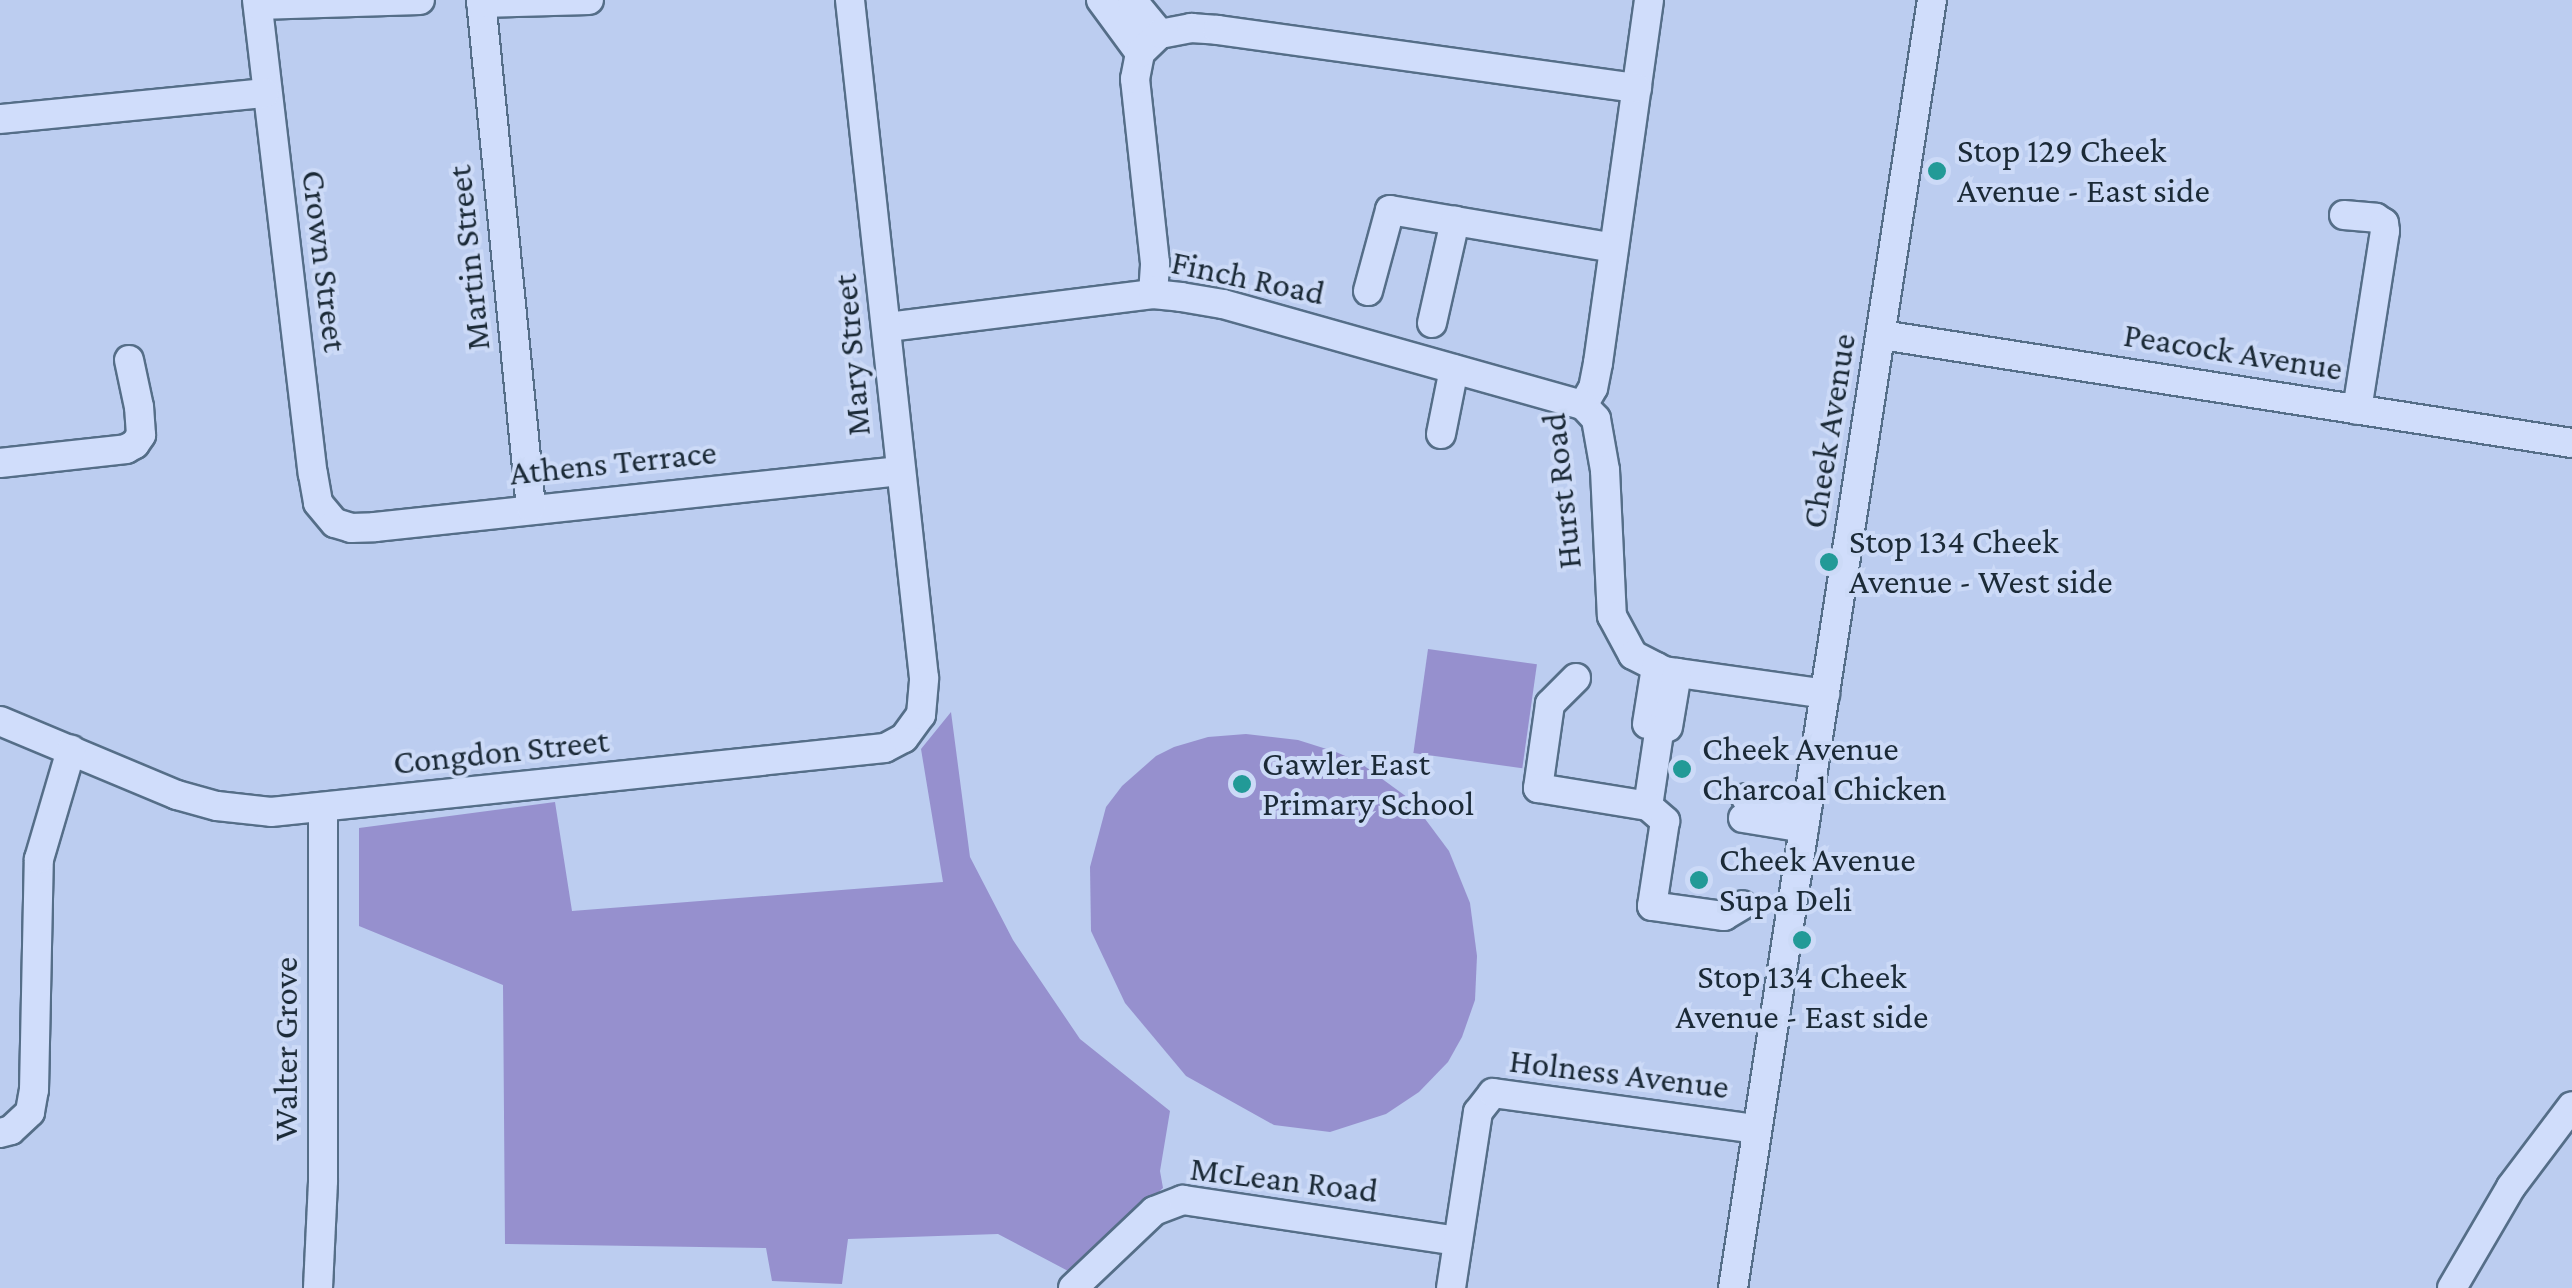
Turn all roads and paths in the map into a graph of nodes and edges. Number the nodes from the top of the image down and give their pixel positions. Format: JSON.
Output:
{"nodes":[{"id":1,"x":420,"y":0,"type":"edge"},
{"id":2,"x":589,"y":0,"type":"edge"},
{"id":3,"x":850,"y":0,"type":"edge"},
{"id":4,"x":1100,"y":0,"type":"edge"},
{"id":5,"x":1132,"y":0,"type":"edge"},
{"id":6,"x":1649,"y":0,"type":"edge"},
{"id":7,"x":1932,"y":0,"type":"edge"},
{"id":8,"x":481,"y":1,"type":"edge"},
{"id":9,"x":258,"y":3,"type":"edge"},
{"id":10,"x":1160,"y":34,"type":"junction"},
{"id":11,"x":1140,"y":54,"type":"junction"},
{"id":12,"x":1637,"y":88,"type":"junction"},
{"id":13,"x":265,"y":93,"type":"junction"},
{"id":14,"x":0,"y":119,"type":"edge"},
{"id":15,"x":2344,"y":215,"type":"dead end"},
{"id":16,"x":1456,"y":221,"type":"junction"},
{"id":17,"x":1614,"y":248,"type":"junction"},
{"id":18,"x":1368,"y":291,"type":"dead end"},
{"id":19,"x":1153,"y":294,"type":"junction"},
{"id":20,"x":1432,"y":323,"type":"dead end"},
{"id":21,"x":888,"y":327,"type":"junction"},
{"id":22,"x":1882,"y":335,"type":"junction"},
{"id":23,"x":129,"y":360,"type":"dead end"},
{"id":24,"x":1454,"y":369,"type":"junction"},
{"id":25,"x":1583,"y":405,"type":"junction"},
{"id":26,"x":2357,"y":410,"type":"junction"},
{"id":27,"x":1441,"y":434,"type":"dead end"},
{"id":28,"x":2572,"y":443,"type":"edge"},
{"id":29,"x":0,"y":464,"type":"edge"},
{"id":30,"x":900,"y":471,"type":"junction"},
{"id":31,"x":531,"y":508,"type":"junction"},
{"id":32,"x":335,"y":523,"type":"joint"},
{"id":33,"x":1666,"y":670,"type":"junction"},
{"id":34,"x":1576,"y":678,"type":"dead end"},
{"id":35,"x":1825,"y":694,"type":"junction"},
{"id":36,"x":925,"y":703,"type":"joint"},
{"id":37,"x":0,"y":721,"type":"edge"},
{"id":38,"x":72,"y":750,"type":"junction"},
{"id":39,"x":1648,"y":806,"type":"junction"},
{"id":40,"x":1744,"y":808,"type":"dead end"},
{"id":41,"x":323,"y":809,"type":"junction"},
{"id":42,"x":1806,"y":818,"type":"junction"},
{"id":43,"x":1742,"y":905,"type":"dead end"},
{"id":44,"x":2572,"y":1106,"type":"edge"},
{"id":45,"x":1757,"y":1129,"type":"junction"},
{"id":46,"x":0,"y":1133,"type":"edge"},
{"id":47,"x":1458,"y":1240,"type":"junction"},
{"id":48,"x":318,"y":1288,"type":"edge"},
{"id":49,"x":1072,"y":1288,"type":"edge"},
{"id":50,"x":1451,"y":1288,"type":"edge"},
{"id":51,"x":1733,"y":1288,"type":"edge"},
{"id":52,"x":2452,"y":1288,"type":"edge"}],
"edges":[{"from":1,"to":9,"type":"street"},
{"from":2,"to":8,"type":"street"},
{"from":3,"to":21,"type":"street","name":"Mary Street"},
{"from":4,"to":11,"type":"street"},
{"from":5,"to":10,"type":"street"},
{"from":6,"to":12,"type":"street","name":"Hurst Road"},
{"from":7,"to":22,"type":"street","name":"Cheek Avenue"},
{"from":8,"to":31,"type":"street","name":"Martin Street"},
{"from":9,"to":13,"type":"street","name":"Crown Street"},
{"from":10,"to":11,"type":"street"},
{"from":10,"to":12,"type":"street"},
{"from":11,"to":19,"type":"street"},
{"from":12,"to":17,"type":"street","name":"Hurst Road"},
{"from":13,"to":14,"type":"street"},
{"from":13,"to":32,"type":"street","name":"Crown Street"},
{"from":15,"to":26,"type":"street"},
{"from":16,"to":17,"type":"street"},
{"from":16,"to":18,"type":"street"},
{"from":16,"to":20,"type":"street"},
{"from":17,"to":25,"type":"street","name":"Hurst Road"},
{"from":19,"to":21,"type":"street","name":"Finch Road"},
{"from":19,"to":24,"type":"street","name":"Finch Road"},
{"from":21,"to":30,"type":"street","name":"Mary Street"},
{"from":22,"to":26,"type":"street","name":"Peacock Avenue"},
{"from":22,"to":35,"type":"street","name":"Cheek Avenue"},
{"from":23,"to":29,"type":"street"},
{"from":24,"to":25,"type":"street","name":"Finch Road"},
{"from":24,"to":27,"type":"street"},
{"from":25,"to":33,"type":"street","name":"Hurst Road"},
{"from":26,"to":28,"type":"street","name":"Peacock Avenue"},
{"from":30,"to":31,"type":"street","name":"Athens Terrace"},
{"from":30,"to":36,"type":"street","name":"Mary Street"},
{"from":31,"to":32,"type":"street","name":"Athens Terrace"},
{"from":33,"to":35,"type":"street"},
{"from":33,"to":39,"type":"street"},
{"from":34,"to":39,"type":"street"},
{"from":35,"to":42,"type":"street","name":"Cheek Avenue"},
{"from":36,"to":41,"type":"street","name":"Congdon Street"},
{"from":37,"to":38,"type":"street","name":"Congdon Street"},
{"from":38,"to":41,"type":"street","name":"Congdon Street"},
{"from":38,"to":46,"type":"street"},
{"from":39,"to":43,"type":"street"},
{"from":40,"to":42,"type":"street"},
{"from":41,"to":48,"type":"street","name":"Walter Grove"},
{"from":42,"to":45,"type":"street","name":"Cheek Avenue"},
{"from":44,"to":52,"type":"street"},
{"from":45,"to":47,"type":"street","name":"Holness Avenue"},
{"from":45,"to":51,"type":"street","name":"Cheek Avenue"},
{"from":47,"to":49,"type":"street","name":"McLean Road"},
{"from":47,"to":50,"type":"street","name":"Holness Avenue"}]}
